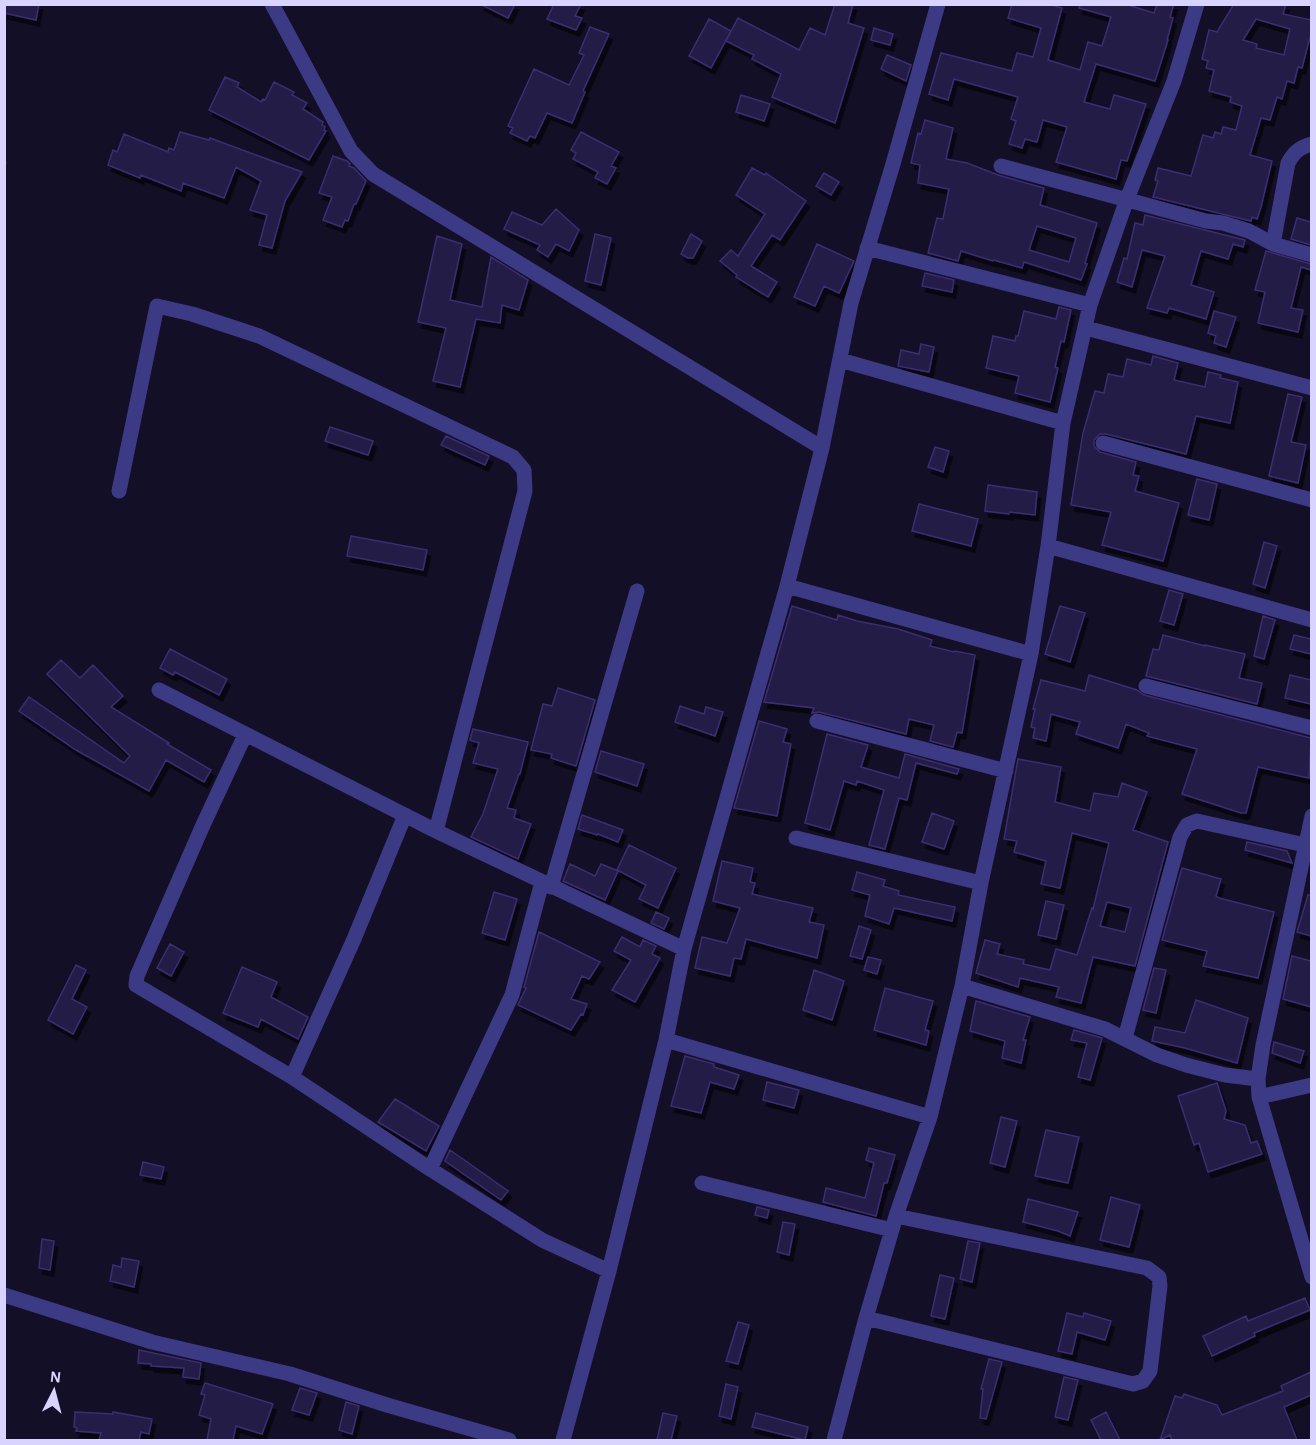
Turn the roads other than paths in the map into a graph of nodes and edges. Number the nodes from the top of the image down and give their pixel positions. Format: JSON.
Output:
{"nodes":[{"id":1,"x":272,"y":4,"type":"edge"},
{"id":2,"x":938,"y":4,"type":"edge"},
{"id":3,"x":1197,"y":4,"type":"edge"},
{"id":4,"x":1311,"y":144,"type":"edge"},
{"id":5,"x":1001,"y":166,"type":"dead end"},
{"id":6,"x":1127,"y":199,"type":"junction"},
{"id":7,"x":1273,"y":244,"type":"junction"},
{"id":8,"x":867,"y":248,"type":"junction"},
{"id":9,"x":1311,"y":255,"type":"edge"},
{"id":10,"x":1090,"y":305,"type":"junction"},
{"id":11,"x":1086,"y":328,"type":"junction"},
{"id":12,"x":840,"y":360,"type":"junction"},
{"id":13,"x":1311,"y":387,"type":"edge"},
{"id":14,"x":1063,"y":423,"type":"junction"},
{"id":15,"x":1103,"y":443,"type":"dead end"},
{"id":16,"x":822,"y":448,"type":"junction"},
{"id":17,"x":119,"y":490,"type":"dead end"},
{"id":18,"x":1311,"y":500,"type":"edge"},
{"id":19,"x":1048,"y":546,"type":"junction"},
{"id":20,"x":787,"y":586,"type":"junction"},
{"id":21,"x":637,"y":591,"type":"dead end"},
{"id":22,"x":1311,"y":620,"type":"edge"},
{"id":23,"x":1031,"y":654,"type":"junction"},
{"id":24,"x":1146,"y":686,"type":"dead end"},
{"id":25,"x":159,"y":690,"type":"dead end"},
{"id":26,"x":817,"y":722,"type":"dead end"},
{"id":27,"x":1311,"y":728,"type":"edge"},
{"id":28,"x":245,"y":735,"type":"junction"},
{"id":29,"x":1006,"y":771,"type":"junction"},
{"id":30,"x":405,"y":815,"type":"junction"},
{"id":31,"x":1311,"y":819,"type":"edge"},
{"id":32,"x":436,"y":831,"type":"junction"},
{"id":33,"x":796,"y":838,"type":"dead end"},
{"id":34,"x":1305,"y":845,"type":"junction"},
{"id":35,"x":981,"y":883,"type":"junction"},
{"id":36,"x":547,"y":885,"type":"junction"},
{"id":37,"x":684,"y":949,"type":"junction"},
{"id":38,"x":962,"y":986,"type":"junction"},
{"id":39,"x":1125,"y":1038,"type":"junction"},
{"id":40,"x":666,"y":1040,"type":"junction"},
{"id":41,"x":292,"y":1077,"type":"junction"},
{"id":42,"x":1258,"y":1079,"type":"junction"},
{"id":43,"x":1311,"y":1085,"type":"edge"},
{"id":44,"x":1259,"y":1097,"type":"junction"},
{"id":45,"x":930,"y":1118,"type":"junction"},
{"id":46,"x":430,"y":1169,"type":"junction"},
{"id":47,"x":702,"y":1183,"type":"dead end"},
{"id":48,"x":894,"y":1223,"type":"junction"},
{"id":49,"x":609,"y":1271,"type":"junction"},
{"id":50,"x":1311,"y":1277,"type":"edge"},
{"id":51,"x":4,"y":1295,"type":"edge"},
{"id":52,"x":866,"y":1318,"type":"junction"},
{"id":53,"x":509,"y":1440,"type":"edge"},
{"id":54,"x":563,"y":1440,"type":"edge"},
{"id":55,"x":834,"y":1440,"type":"edge"}],
"edges":[{"from":1,"to":16,"type":"street"},
{"from":2,"to":8,"type":"street"},
{"from":3,"to":6,"type":"street"},
{"from":4,"to":7,"type":"street"},
{"from":5,"to":6,"type":"street"},
{"from":6,"to":7,"type":"street"},
{"from":6,"to":10,"type":"street"},
{"from":7,"to":9,"type":"street"},
{"from":8,"to":10,"type":"street"},
{"from":8,"to":12,"type":"street"},
{"from":10,"to":11,"type":"street"},
{"from":11,"to":13,"type":"street"},
{"from":11,"to":14,"type":"street"},
{"from":12,"to":14,"type":"street"},
{"from":12,"to":16,"type":"street"},
{"from":14,"to":19,"type":"street"},
{"from":15,"to":18,"type":"street"},
{"from":16,"to":20,"type":"street"},
{"from":17,"to":32,"type":"street"},
{"from":19,"to":22,"type":"street"},
{"from":19,"to":23,"type":"street"},
{"from":20,"to":23,"type":"street"},
{"from":20,"to":37,"type":"street"},
{"from":21,"to":36,"type":"street"},
{"from":23,"to":29,"type":"street"},
{"from":24,"to":27,"type":"street"},
{"from":25,"to":28,"type":"street"},
{"from":26,"to":29,"type":"street"},
{"from":28,"to":30,"type":"street"},
{"from":28,"to":41,"type":"street"},
{"from":29,"to":35,"type":"street"},
{"from":30,"to":32,"type":"street"},
{"from":30,"to":41,"type":"street"},
{"from":31,"to":34,"type":"street"},
{"from":32,"to":36,"type":"street"},
{"from":33,"to":35,"type":"street"},
{"from":34,"to":39,"type":"street"},
{"from":34,"to":42,"type":"street"},
{"from":35,"to":38,"type":"street"},
{"from":36,"to":37,"type":"street"},
{"from":36,"to":46,"type":"street"},
{"from":37,"to":40,"type":"street"},
{"from":38,"to":39,"type":"street"},
{"from":38,"to":45,"type":"street"},
{"from":39,"to":42,"type":"street"},
{"from":40,"to":45,"type":"street"},
{"from":40,"to":49,"type":"street"},
{"from":41,"to":46,"type":"street"},
{"from":42,"to":44,"type":"street"},
{"from":43,"to":44,"type":"street"},
{"from":44,"to":50,"type":"street"},
{"from":45,"to":48,"type":"street"},
{"from":46,"to":49,"type":"street"},
{"from":47,"to":48,"type":"street"},
{"from":48,"to":52,"type":"street"},
{"from":48,"to":52,"type":"street"},
{"from":49,"to":54,"type":"street"},
{"from":51,"to":53,"type":"street"},
{"from":52,"to":55,"type":"street"}]}
